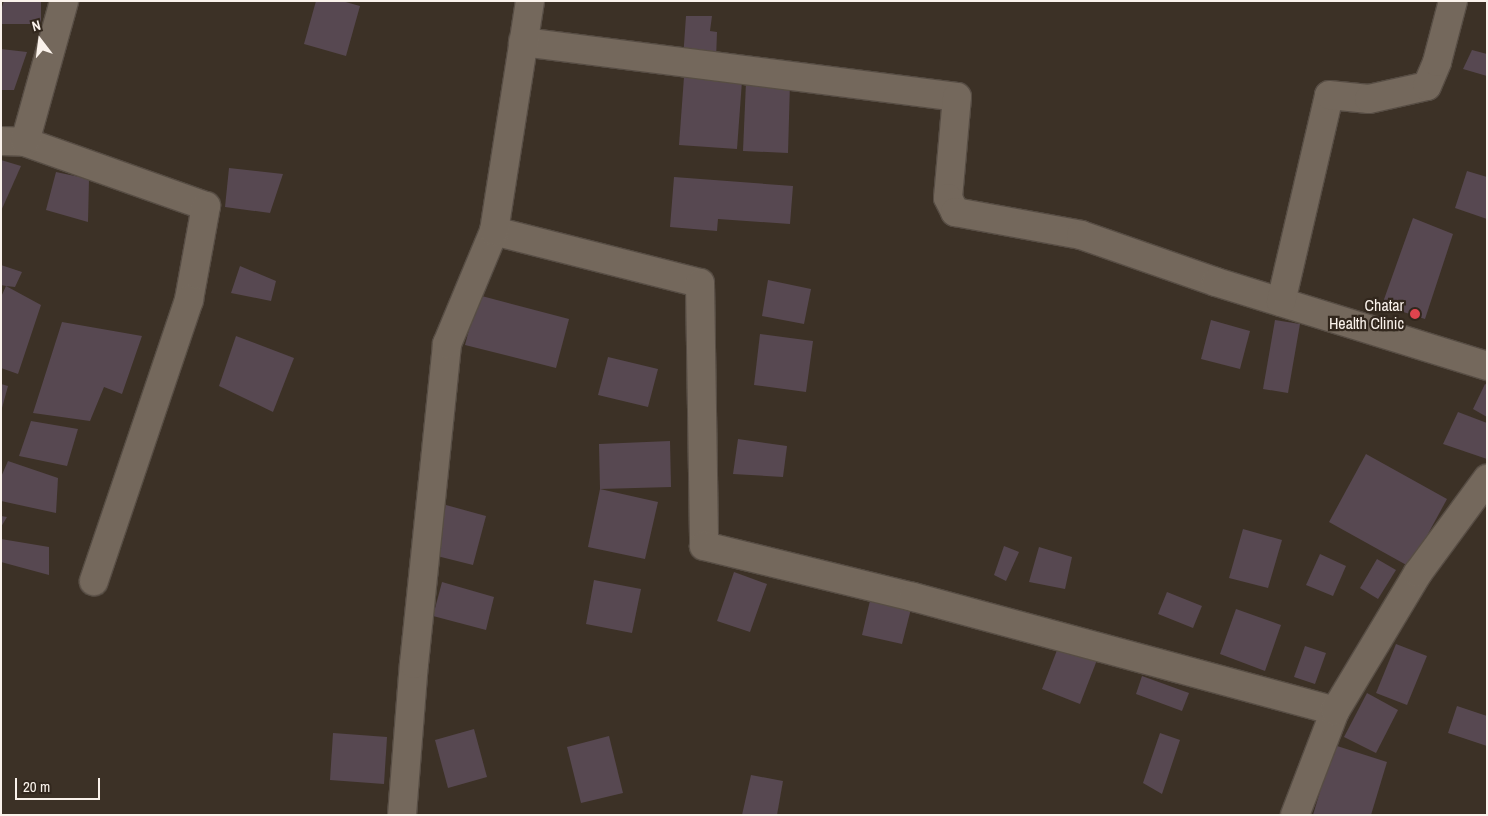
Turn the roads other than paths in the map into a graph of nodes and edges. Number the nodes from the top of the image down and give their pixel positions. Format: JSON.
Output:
{"nodes":[{"id":1,"x":64,"y":1,"type":"edge"},
{"id":2,"x":530,"y":1,"type":"edge"},
{"id":3,"x":1454,"y":1,"type":"edge"},
{"id":4,"x":523,"y":42,"type":"junction"},
{"id":5,"x":13,"y":142,"type":"edge"},
{"id":6,"x":494,"y":231,"type":"junction"},
{"id":7,"x":1281,"y":302,"type":"junction"},
{"id":8,"x":1487,"y":366,"type":"edge"},
{"id":9,"x":1487,"y":479,"type":"edge"},
{"id":10,"x":94,"y":581,"type":"dead end"},
{"id":11,"x":1335,"y":711,"type":"junction"},
{"id":12,"x":402,"y":815,"type":"edge"},
{"id":13,"x":1294,"y":815,"type":"edge"}],
"edges":[{"from":1,"to":5,"type":"street"},
{"from":2,"to":4,"type":"street"},
{"from":3,"to":7,"type":"street"},
{"from":4,"to":6,"type":"street"},
{"from":4,"to":7,"type":"street"},
{"from":5,"to":10,"type":"street"},
{"from":6,"to":11,"type":"street"},
{"from":6,"to":12,"type":"street"},
{"from":7,"to":8,"type":"street"},
{"from":9,"to":11,"type":"street"},
{"from":11,"to":13,"type":"street"}]}
